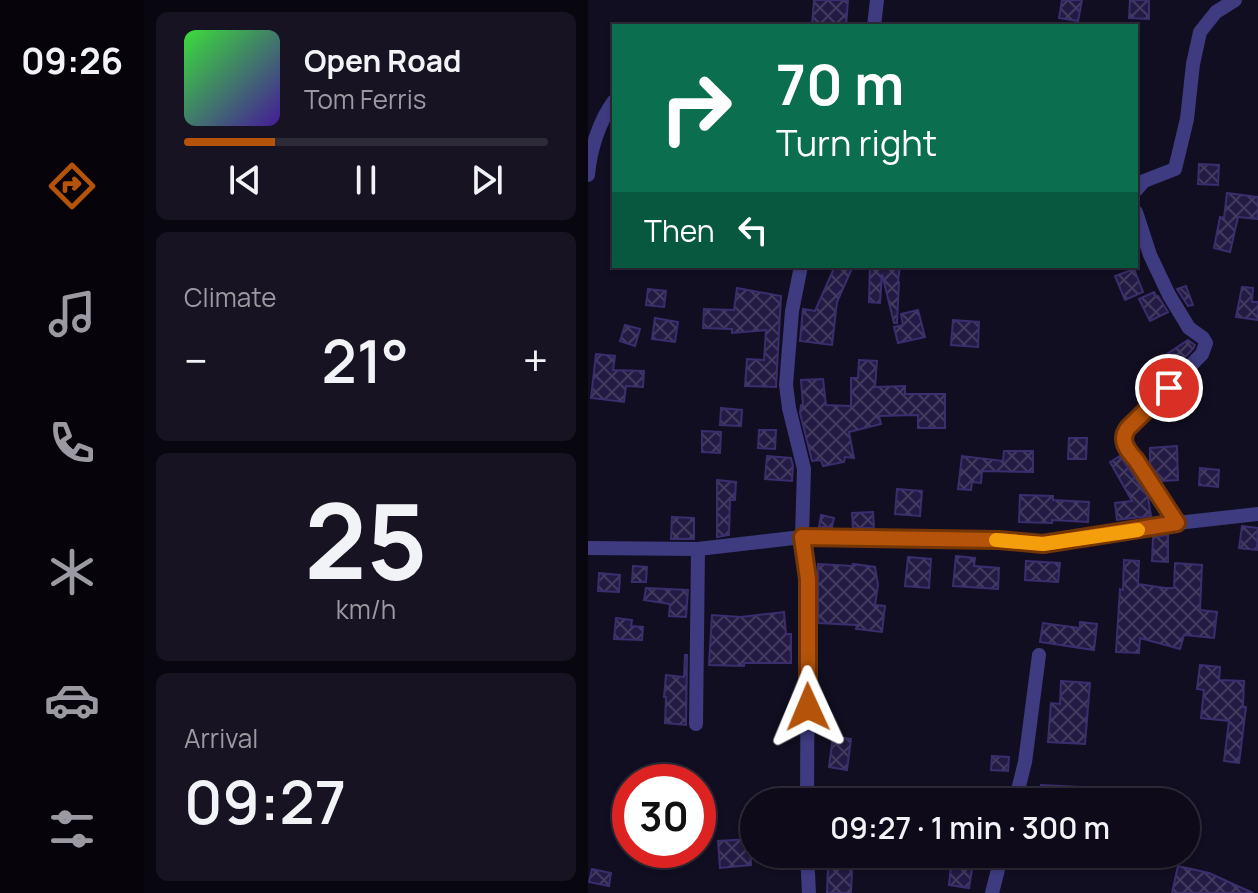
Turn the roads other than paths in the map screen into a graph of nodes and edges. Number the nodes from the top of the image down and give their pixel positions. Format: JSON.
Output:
{"nodes":[{"id":1,"x":877,"y":0,"type":"edge"},
{"id":2,"x":1235,"y":0,"type":"edge"},
{"id":3,"x":874,"y":24,"type":"edge"},
{"id":4,"x":612,"y":105,"type":"edge"},
{"id":5,"x":588,"y":175,"type":"edge"},
{"id":6,"x":1138,"y":188,"type":"edge"},
{"id":7,"x":1138,"y":218,"type":"edge"},
{"id":8,"x":801,"y":268,"type":"edge"},
{"id":9,"x":1258,"y":514,"type":"edge"},
{"id":10,"x":1177,"y":523,"type":"junction"},
{"id":11,"x":802,"y":537,"type":"junction"},
{"id":12,"x":588,"y":548,"type":"edge"},
{"id":13,"x":698,"y":549,"type":"junction"},
{"id":14,"x":1039,"y":655,"type":"dead end"},
{"id":15,"x":696,"y":724,"type":"dead end"},
{"id":16,"x":807,"y":788,"type":"edge"},
{"id":17,"x":1018,"y":788,"type":"edge"},
{"id":18,"x":808,"y":868,"type":"edge"},
{"id":19,"x":998,"y":868,"type":"edge"},
{"id":20,"x":809,"y":893,"type":"edge"},
{"id":21,"x":992,"y":893,"type":"edge"}],
"edges":[{"from":1,"to":3,"type":"street"},
{"from":2,"to":6,"type":"street"},
{"from":4,"to":5,"type":"street"},
{"from":7,"to":10,"type":"street"},
{"from":8,"to":11,"type":"street"},
{"from":9,"to":10,"type":"street"},
{"from":10,"to":11,"type":"street"},
{"from":11,"to":13,"type":"street"},
{"from":11,"to":16,"type":"street"},
{"from":12,"to":13,"type":"street"},
{"from":13,"to":15,"type":"street"},
{"from":14,"to":17,"type":"street"},
{"from":18,"to":20,"type":"street"},
{"from":19,"to":21,"type":"street"}]}
